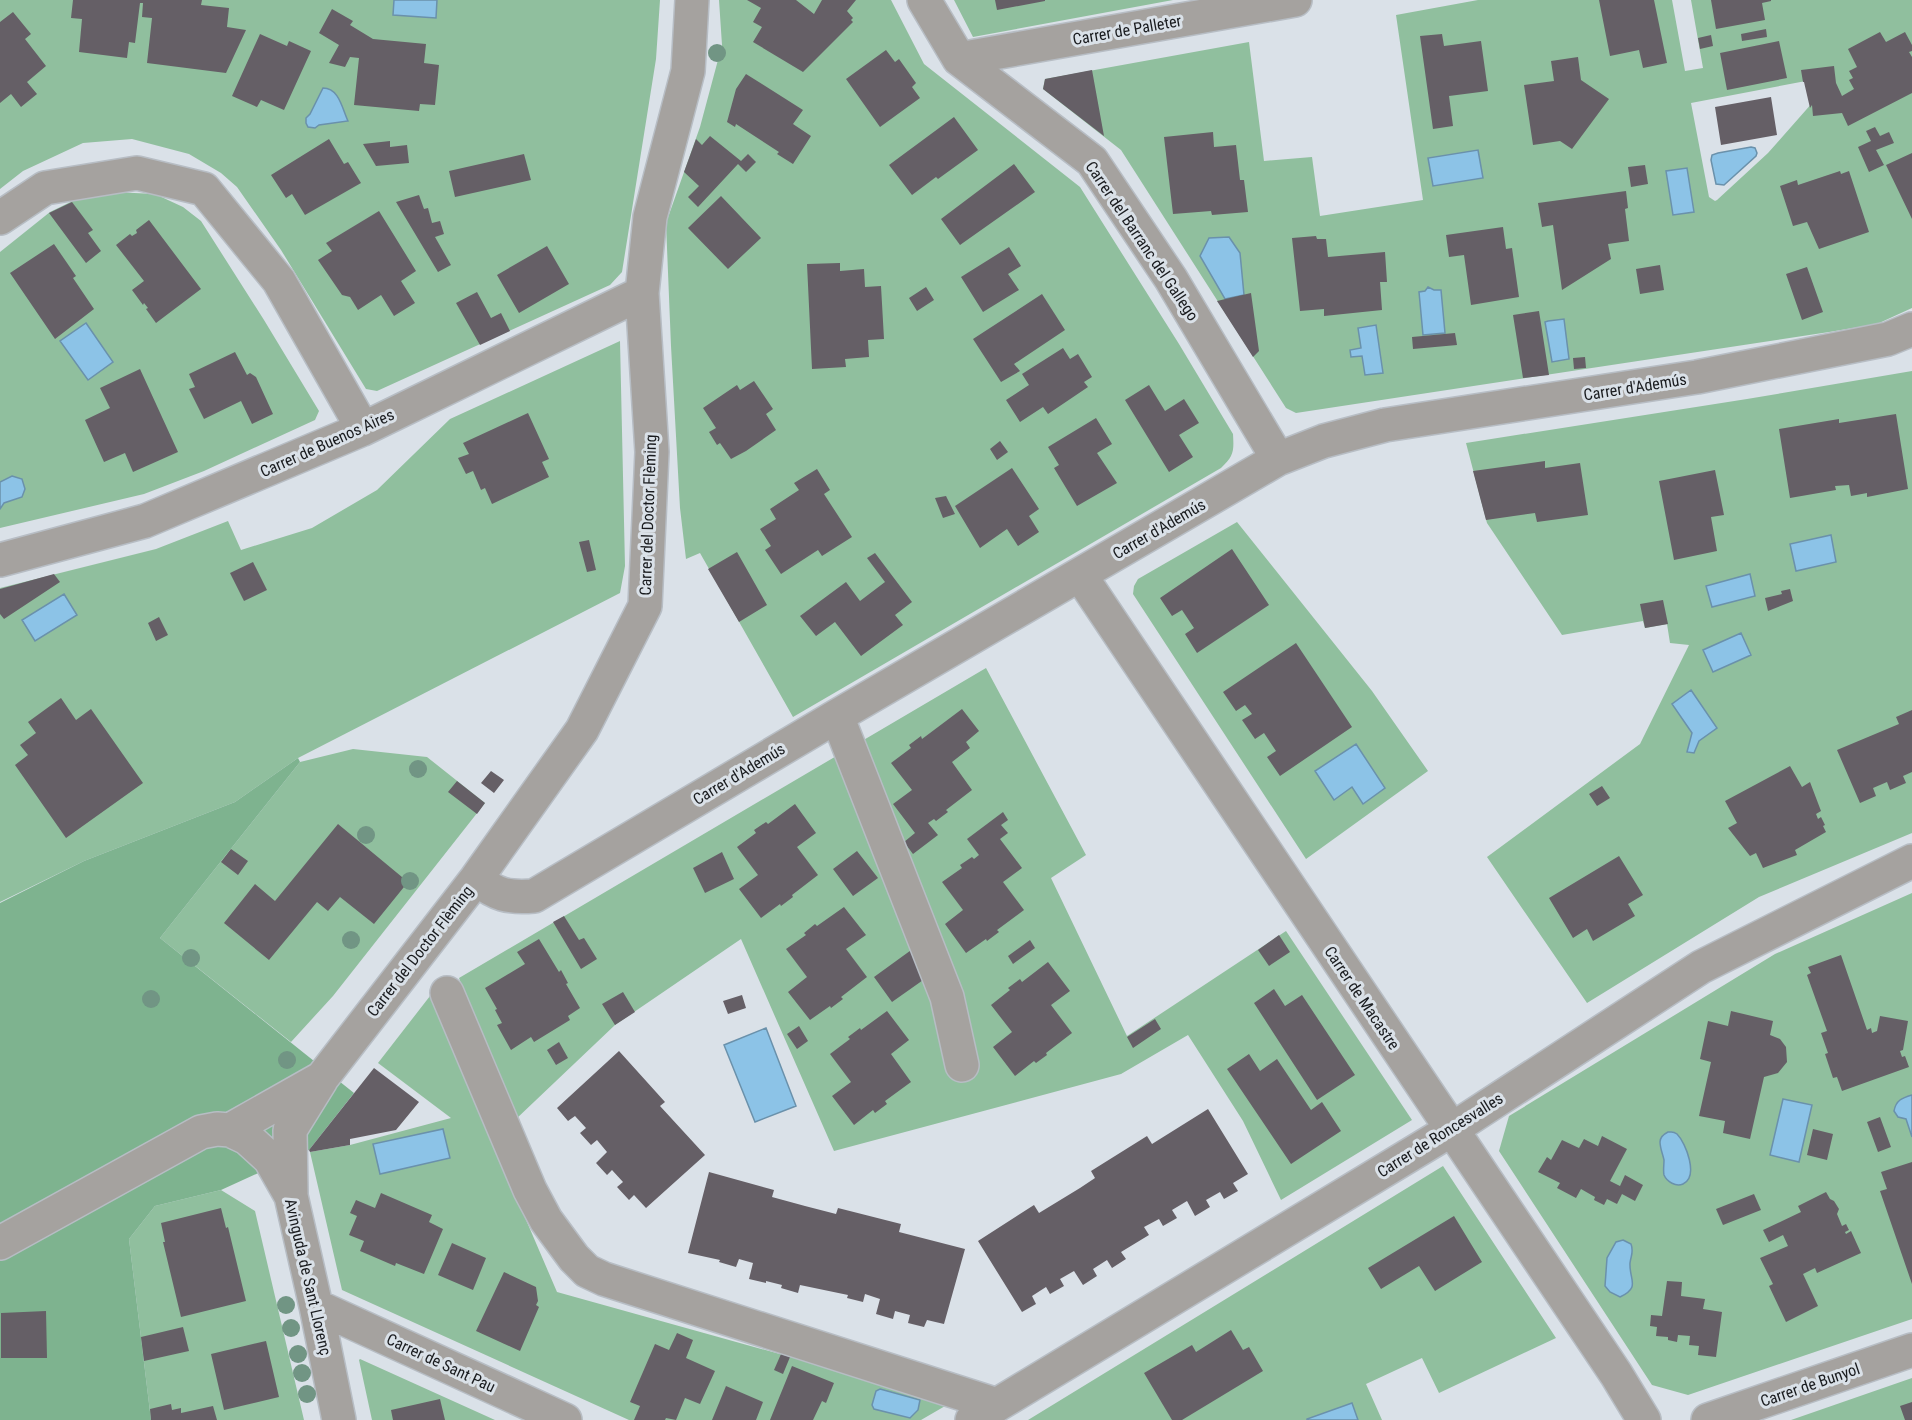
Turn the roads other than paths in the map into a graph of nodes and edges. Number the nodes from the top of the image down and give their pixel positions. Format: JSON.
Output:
{"nodes":[{"id":1,"x":692,"y":0,"type":"edge"},
{"id":2,"x":924,"y":0,"type":"edge"},
{"id":3,"x":1295,"y":0,"type":"edge"},
{"id":4,"x":959,"y":59,"type":"junction"},
{"id":5,"x":0,"y":218,"type":"edge"},
{"id":6,"x":642,"y":294,"type":"junction"},
{"id":7,"x":1912,"y":329,"type":"edge"},
{"id":8,"x":363,"y":429,"type":"junction"},
{"id":9,"x":1278,"y":459,"type":"junction"},
{"id":10,"x":0,"y":560,"type":"edge"},
{"id":11,"x":1080,"y":575,"type":"junction"},
{"id":12,"x":837,"y":716,"type":"junction"},
{"id":13,"x":1912,"y":861,"type":"edge"},
{"id":14,"x":476,"y":879,"type":"junction"},
{"id":15,"x":447,"y":993,"type":"dead end"},
{"id":16,"x":962,"y":1065,"type":"dead end"},
{"id":17,"x":322,"y":1078,"type":"junction"},
{"id":18,"x":230,"y":1130,"type":"junction"},
{"id":19,"x":1451,"y":1130,"type":"junction"},
{"id":20,"x":291,"y":1196,"type":"junction"},
{"id":21,"x":0,"y":1243,"type":"edge"},
{"id":22,"x":316,"y":1306,"type":"junction"},
{"id":23,"x":1912,"y":1350,"type":"edge"},
{"id":24,"x":985,"y":1412,"type":"edge"},
{"id":25,"x":339,"y":1420,"type":"edge"},
{"id":26,"x":565,"y":1420,"type":"edge"},
{"id":27,"x":1644,"y":1420,"type":"edge"},
{"id":28,"x":1708,"y":1420,"type":"edge"}],
"edges":[{"from":1,"to":6,"type":"street","name":"Carrer del Doctor Flèming"},
{"from":2,"to":4,"type":"street","name":"Carrer del Barranc del Gallego"},
{"from":3,"to":4,"type":"street","name":"Carrer de Palleter"},
{"from":4,"to":9,"type":"street","name":"Carrer del Barranc del Gallego"},
{"from":5,"to":8,"type":"street"},
{"from":6,"to":8,"type":"street","name":"Carrer de Buenos Aires"},
{"from":6,"to":14,"type":"street","name":"Carrer del Doctor Flèming"},
{"from":7,"to":9,"type":"street","name":"Carrer d'Ademús"},
{"from":8,"to":10,"type":"street","name":"Carrer de Buenos Aires"},
{"from":9,"to":11,"type":"street","name":"Carrer d'Ademús"},
{"from":11,"to":12,"type":"street","name":"Carrer d'Ademús"},
{"from":11,"to":19,"type":"street","name":"Carrer de Macastre"},
{"from":12,"to":14,"type":"street","name":"Carrer d'Ademús"},
{"from":12,"to":16,"type":"street"},
{"from":13,"to":19,"type":"street","name":"Carrer de Roncesvalles"},
{"from":14,"to":17,"type":"street","name":"Carrer del Doctor Flèming"},
{"from":15,"to":24,"type":"street"},
{"from":17,"to":18,"type":"street","name":"Carrer del Doctor Flèming"},
{"from":17,"to":20,"type":"street","name":"Carrer del Doctor Flèming"},
{"from":18,"to":20,"type":"street","name":"Avinguda de Sant Llorenç"},
{"from":18,"to":21,"type":"street"},
{"from":19,"to":24,"type":"street","name":"Carrer de Roncesvalles"},
{"from":19,"to":27,"type":"street","name":"Carrer de Macastre"},
{"from":20,"to":22,"type":"street","name":"Avinguda de Sant Llorenç"},
{"from":22,"to":25,"type":"street","name":"Avinguda de Sant Llorenç"},
{"from":22,"to":26,"type":"street","name":"Carrer de Sant Pau"},
{"from":23,"to":28,"type":"street","name":"Carrer de Bunyol"}]}
